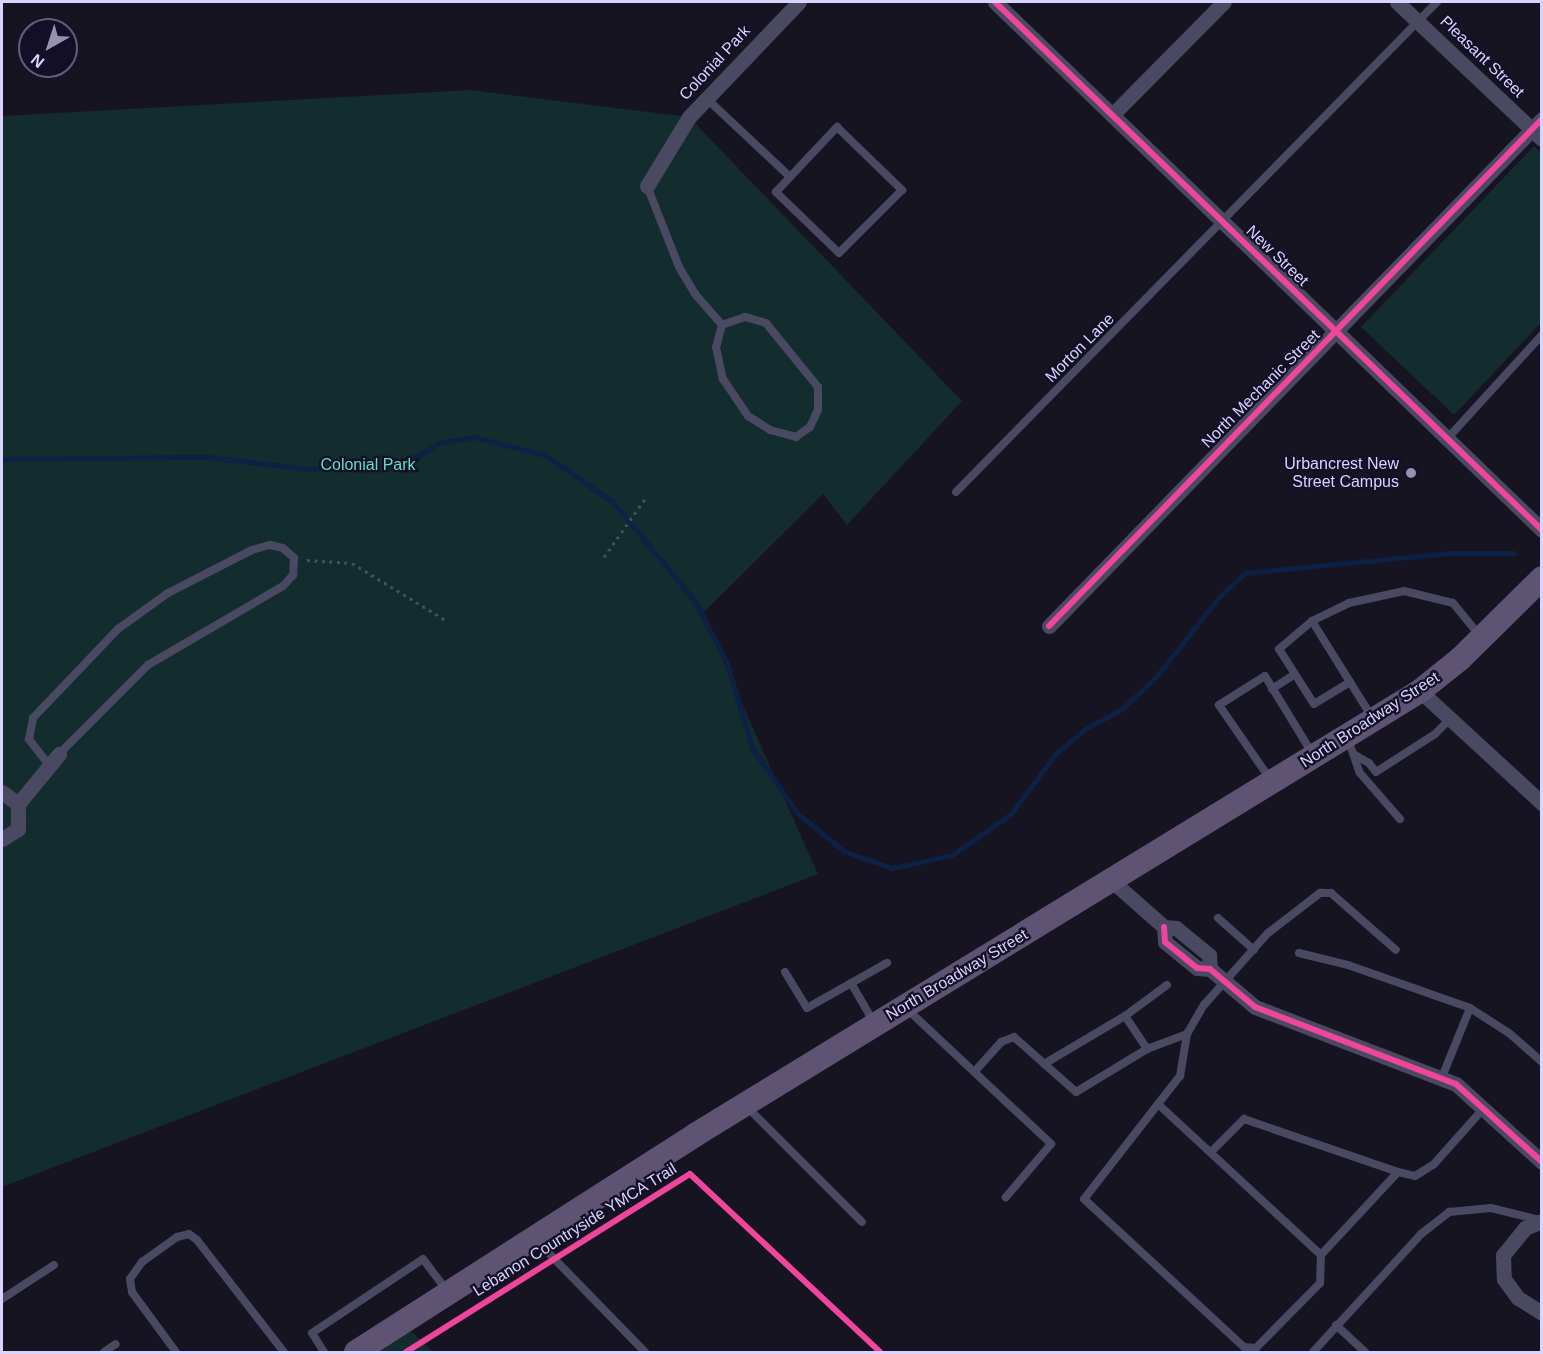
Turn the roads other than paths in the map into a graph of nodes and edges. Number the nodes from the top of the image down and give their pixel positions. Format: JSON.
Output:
{"nodes":[{"id":1,"x":799,"y":2,"type":"edge"},
{"id":2,"x":995,"y":2,"type":"edge"},
{"id":3,"x":1224,"y":2,"type":"edge"},
{"id":4,"x":1397,"y":2,"type":"edge"},
{"id":5,"x":1437,"y":2,"type":"edge"},
{"id":6,"x":1417,"y":20,"type":"junction"},
{"id":7,"x":706,"y":98,"type":"junction"},
{"id":8,"x":1112,"y":115,"type":"junction"},
{"id":9,"x":1538,"y":129,"type":"edge"},
{"id":10,"x":790,"y":177,"type":"junction"},
{"id":11,"x":647,"y":186,"type":"joint"},
{"id":12,"x":1222,"y":222,"type":"junction"},
{"id":13,"x":722,"y":325,"type":"junction"},
{"id":14,"x":1335,"y":332,"type":"junction"},
{"id":15,"x":1542,"y":335,"type":"edge"},
{"id":16,"x":1446,"y":440,"type":"junction"},
{"id":17,"x":956,"y":492,"type":"dead end"},
{"id":18,"x":1542,"y":530,"type":"edge"},
{"id":19,"x":1542,"y":578,"type":"edge"},
{"id":20,"x":1312,"y":621,"type":"junction"},
{"id":21,"x":1049,"y":626,"type":"dead end"},
{"id":22,"x":1481,"y":638,"type":"junction"},
{"id":23,"x":1295,"y":674,"type":"junction"},
{"id":24,"x":1350,"y":682,"type":"junction"},
{"id":25,"x":1272,"y":688,"type":"junction"},
{"id":26,"x":1420,"y":691,"type":"junction"},
{"id":27,"x":1450,"y":719,"type":"junction"},
{"id":28,"x":1374,"y":720,"type":"junction"},
{"id":29,"x":1351,"y":746,"type":"junction"},
{"id":30,"x":1314,"y":757,"type":"junction"},
{"id":31,"x":54,"y":759,"type":"junction"},
{"id":32,"x":1272,"y":783,"type":"junction"},
{"id":33,"x":2,"y":792,"type":"edge"},
{"id":34,"x":1542,"y":803,"type":"edge"},
{"id":35,"x":18,"y":804,"type":"junction"},
{"id":36,"x":1400,"y":819,"type":"dead end"},
{"id":37,"x":2,"y":839,"type":"edge"},
{"id":38,"x":1112,"y":881,"type":"junction"},
{"id":39,"x":1218,"y":918,"type":"dead end"},
{"id":40,"x":1254,"y":950,"type":"junction"},
{"id":41,"x":1396,"y":950,"type":"dead end"},
{"id":42,"x":1299,"y":953,"type":"dead end"},
{"id":43,"x":887,"y":963,"type":"dead end"},
{"id":44,"x":784,"y":972,"type":"dead end"},
{"id":45,"x":1224,"y":981,"type":"junction"},
{"id":46,"x":851,"y":983,"type":"junction"},
{"id":47,"x":1167,"y":985,"type":"dead end"},
{"id":48,"x":904,"y":1007,"type":"junction"},
{"id":49,"x":1470,"y":1008,"type":"junction"},
{"id":50,"x":1125,"y":1016,"type":"junction"},
{"id":51,"x":875,"y":1025,"type":"junction"},
{"id":52,"x":1187,"y":1034,"type":"junction"},
{"id":53,"x":1147,"y":1049,"type":"junction"},
{"id":54,"x":1542,"y":1062,"type":"edge"},
{"id":55,"x":1044,"y":1064,"type":"junction"},
{"id":56,"x":976,"y":1070,"type":"junction"},
{"id":57,"x":1442,"y":1077,"type":"junction"},
{"id":58,"x":745,"y":1104,"type":"junction"},
{"id":59,"x":1158,"y":1104,"type":"junction"},
{"id":60,"x":1484,"y":1109,"type":"junction"},
{"id":61,"x":1211,"y":1152,"type":"junction"},
{"id":62,"x":1542,"y":1162,"type":"edge"},
{"id":63,"x":1398,"y":1172,"type":"junction"},
{"id":64,"x":1006,"y":1197,"type":"dead end"},
{"id":65,"x":1542,"y":1220,"type":"edge"},
{"id":66,"x":862,"y":1222,"type":"dead end"},
{"id":67,"x":534,"y":1237,"type":"junction"},
{"id":68,"x":1322,"y":1255,"type":"junction"},
{"id":69,"x":54,"y":1265,"type":"dead end"},
{"id":70,"x":448,"y":1292,"type":"junction"},
{"id":71,"x":2,"y":1299,"type":"edge"},
{"id":72,"x":1542,"y":1313,"type":"edge"},
{"id":73,"x":1336,"y":1325,"type":"junction"},
{"id":74,"x":116,"y":1344,"type":"dead end"},
{"id":75,"x":104,"y":1353,"type":"edge"},
{"id":76,"x":176,"y":1353,"type":"edge"},
{"id":77,"x":284,"y":1353,"type":"edge"},
{"id":78,"x":324,"y":1353,"type":"edge"},
{"id":79,"x":356,"y":1353,"type":"edge"},
{"id":80,"x":645,"y":1353,"type":"edge"},
{"id":81,"x":1313,"y":1353,"type":"edge"},
{"id":82,"x":1365,"y":1353,"type":"edge"}],
"edges":[{"from":1,"to":7,"type":"street","name":"Colonial Park"},
{"from":2,"to":8,"type":"street","name":"New Street"},
{"from":3,"to":8,"type":"street"},
{"from":4,"to":6,"type":"street","name":"Pleasant Street"},
{"from":5,"to":6,"type":"lane","name":"Morton Lane"},
{"from":6,"to":9,"type":"street","name":"Pleasant Street"},
{"from":6,"to":12,"type":"lane","name":"Morton Lane"},
{"from":7,"to":10,"type":"lane"},
{"from":7,"to":11,"type":"street","name":"Colonial Park"},
{"from":8,"to":12,"type":"street","name":"New Street"},
{"from":9,"to":14,"type":"street","name":"North Mechanic Street"},
{"from":10,"to":10,"type":"lane"},
{"from":11,"to":13,"type":"lane"},
{"from":12,"to":14,"type":"street","name":"New Street"},
{"from":12,"to":17,"type":"lane","name":"Morton Lane"},
{"from":13,"to":13,"type":"lane"},
{"from":14,"to":16,"type":"street","name":"New Street"},
{"from":14,"to":21,"type":"street","name":"North Mechanic Street"},
{"from":15,"to":16,"type":"lane"},
{"from":16,"to":18,"type":"street","name":"New Street"},
{"from":19,"to":22,"type":"main road","name":"North Broadway Street"},
{"from":20,"to":22,"type":"lane"},
{"from":20,"to":23,"type":"lane"},
{"from":20,"to":24,"type":"lane"},
{"from":22,"to":26,"type":"main road","name":"North Broadway Street"},
{"from":23,"to":24,"type":"lane"},
{"from":23,"to":25,"type":"lane"},
{"from":24,"to":28,"type":"lane"},
{"from":25,"to":30,"type":"lane"},
{"from":25,"to":32,"type":"lane"},
{"from":26,"to":27,"type":"street"},
{"from":26,"to":28,"type":"main road","name":"North Broadway Street"},
{"from":27,"to":29,"type":"lane"},
{"from":27,"to":34,"type":"street"},
{"from":28,"to":29,"type":"main road","name":"North Broadway Street"},
{"from":29,"to":30,"type":"main road","name":"North Broadway Street"},
{"from":29,"to":36,"type":"lane"},
{"from":30,"to":32,"type":"main road","name":"North Broadway Street"},
{"from":31,"to":31,"type":"lane"},
{"from":31,"to":35,"type":"street"},
{"from":32,"to":38,"type":"main road","name":"North Broadway Street"},
{"from":33,"to":35,"type":"street"},
{"from":35,"to":37,"type":"street"},
{"from":38,"to":45,"type":"street"},
{"from":38,"to":48,"type":"main road","name":"North Broadway Street"},
{"from":39,"to":40,"type":"lane"},
{"from":40,"to":41,"type":"lane"},
{"from":40,"to":45,"type":"lane"},
{"from":42,"to":49,"type":"lane"},
{"from":43,"to":46,"type":"lane"},
{"from":44,"to":46,"type":"lane"},
{"from":45,"to":52,"type":"lane"},
{"from":45,"to":57,"type":"street"},
{"from":46,"to":51,"type":"lane"},
{"from":47,"to":50,"type":"lane"},
{"from":48,"to":51,"type":"main road","name":"North Broadway Street"},
{"from":48,"to":56,"type":"lane"},
{"from":49,"to":54,"type":"lane"},
{"from":49,"to":57,"type":"lane"},
{"from":50,"to":53,"type":"lane"},
{"from":50,"to":55,"type":"lane"},
{"from":51,"to":58,"type":"main road","name":"North Broadway Street"},
{"from":52,"to":53,"type":"lane"},
{"from":52,"to":59,"type":"lane"},
{"from":53,"to":55,"type":"lane"},
{"from":55,"to":56,"type":"lane"},
{"from":56,"to":64,"type":"lane"},
{"from":57,"to":60,"type":"street"},
{"from":58,"to":66,"type":"lane"},
{"from":58,"to":67,"type":"main road","name":"North Broadway Street"},
{"from":59,"to":61,"type":"lane"},
{"from":59,"to":68,"type":"lane"},
{"from":60,"to":62,"type":"street"},
{"from":60,"to":63,"type":"lane"},
{"from":61,"to":63,"type":"lane"},
{"from":61,"to":68,"type":"lane"},
{"from":63,"to":68,"type":"lane"},
{"from":65,"to":72,"type":"street"},
{"from":65,"to":73,"type":"lane"},
{"from":67,"to":70,"type":"main road","name":"North Broadway Street"},
{"from":67,"to":80,"type":"lane"},
{"from":69,"to":71,"type":"lane"},
{"from":70,"to":78,"type":"lane"},
{"from":70,"to":79,"type":"main road","name":"North Broadway Street"},
{"from":73,"to":81,"type":"lane"},
{"from":73,"to":82,"type":"lane"},
{"from":74,"to":75,"type":"lane"},
{"from":76,"to":77,"type":"lane"}]}
